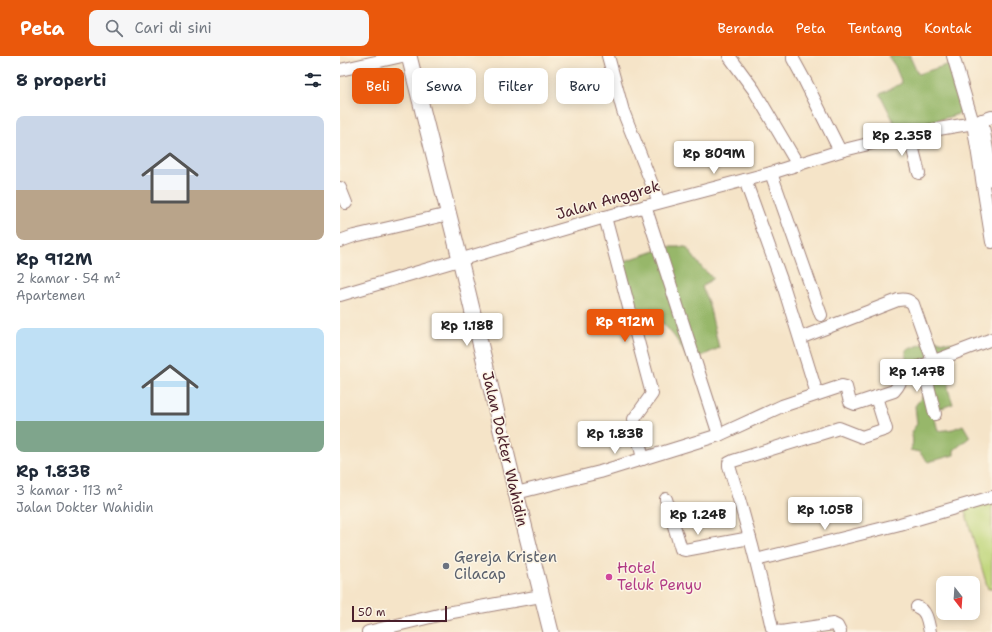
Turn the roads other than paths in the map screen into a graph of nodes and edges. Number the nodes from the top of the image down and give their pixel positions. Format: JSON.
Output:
{"nodes":[{"id":1,"x":402,"y":56,"type":"edge"},
{"id":2,"x":409,"y":56,"type":"edge"},
{"id":3,"x":608,"y":56,"type":"edge"},
{"id":4,"x":729,"y":56,"type":"edge"},
{"id":5,"x":793,"y":56,"type":"edge"},
{"id":6,"x":952,"y":56,"type":"edge"},
{"id":7,"x":340,"y":70,"type":"edge"},
{"id":8,"x":980,"y":121,"type":"edge"},
{"id":9,"x":909,"y":134,"type":"junction"},
{"id":10,"x":840,"y":151,"type":"junction"},
{"id":11,"x":798,"y":164,"type":"junction"},
{"id":12,"x":771,"y":173,"type":"junction"},
{"id":13,"x":919,"y":173,"type":"dead end"},
{"id":14,"x":745,"y":180,"type":"junction"},
{"id":15,"x":992,"y":180,"type":"edge"},
{"id":16,"x":340,"y":188,"type":"edge"},
{"id":17,"x":659,"y":202,"type":"junction"},
{"id":18,"x":346,"y":203,"type":"dead end"},
{"id":19,"x":646,"y":206,"type":"junction"},
{"id":20,"x":449,"y":214,"type":"junction"},
{"id":21,"x":605,"y":217,"type":"junction"},
{"id":22,"x":340,"y":241,"type":"edge"},
{"id":23,"x":992,"y":242,"type":"edge"},
{"id":24,"x":460,"y":259,"type":"junction"},
{"id":25,"x":340,"y":295,"type":"edge"},
{"id":26,"x":821,"y":315,"type":"dead end"},
{"id":27,"x":800,"y":338,"type":"junction"},
{"id":28,"x":992,"y":339,"type":"edge"},
{"id":29,"x":928,"y":363,"type":"junction"},
{"id":30,"x":817,"y":394,"type":"junction"},
{"id":31,"x":876,"y":397,"type":"junction"},
{"id":32,"x":935,"y":414,"type":"dead end"},
{"id":33,"x":718,"y":436,"type":"junction"},
{"id":34,"x":643,"y":459,"type":"junction"},
{"id":35,"x":516,"y":493,"type":"junction"},
{"id":36,"x":992,"y":497,"type":"edge"},
{"id":37,"x":666,"y":499,"type":"dead end"},
{"id":38,"x":750,"y":538,"type":"junction"},
{"id":39,"x":756,"y":560,"type":"junction"},
{"id":40,"x":541,"y":596,"type":"junction"},
{"id":41,"x":917,"y":607,"type":"dead end"},
{"id":42,"x":368,"y":632,"type":"edge"},
{"id":43,"x":551,"y":632,"type":"edge"},
{"id":44,"x":840,"y":632,"type":"edge"},
{"id":45,"x":930,"y":632,"type":"edge"}],
"edges":[{"from":1,"to":7,"type":"street"},
{"from":2,"to":20,"type":"street","name":"Jalan Dokter Wahidin"},
{"from":3,"to":17,"type":"street"},
{"from":4,"to":11,"type":"street"},
{"from":5,"to":10,"type":"street"},
{"from":6,"to":8,"type":"street"},
{"from":8,"to":9,"type":"street","name":"Jalan Anggrek"},
{"from":8,"to":15,"type":"street"},
{"from":8,"to":23,"type":"street"},
{"from":9,"to":10,"type":"street","name":"Jalan Anggrek"},
{"from":9,"to":13,"type":"street"},
{"from":10,"to":11,"type":"street","name":"Jalan Anggrek"},
{"from":11,"to":12,"type":"street","name":"Jalan Anggrek"},
{"from":12,"to":14,"type":"street","name":"Jalan Anggrek"},
{"from":12,"to":26,"type":"street"},
{"from":14,"to":17,"type":"street","name":"Jalan Anggrek"},
{"from":14,"to":27,"type":"street"},
{"from":16,"to":18,"type":"street"},
{"from":17,"to":19,"type":"street","name":"Jalan Anggrek"},
{"from":19,"to":21,"type":"street","name":"Jalan Anggrek"},
{"from":19,"to":33,"type":"street"},
{"from":20,"to":22,"type":"street"},
{"from":20,"to":24,"type":"street","name":"Jalan Dokter Wahidin"},
{"from":21,"to":24,"type":"street","name":"Jalan Anggrek"},
{"from":21,"to":34,"type":"street"},
{"from":24,"to":25,"type":"street","name":"Jalan Anggrek"},
{"from":24,"to":35,"type":"street","name":"Jalan Dokter Wahidin"},
{"from":27,"to":29,"type":"street"},
{"from":27,"to":30,"type":"street"},
{"from":28,"to":29,"type":"street"},
{"from":29,"to":31,"type":"street"},
{"from":29,"to":32,"type":"street"},
{"from":30,"to":31,"type":"street"},
{"from":30,"to":33,"type":"street"},
{"from":31,"to":38,"type":"street"},
{"from":33,"to":34,"type":"street"},
{"from":34,"to":35,"type":"street"},
{"from":35,"to":40,"type":"street","name":"Jalan Dokter Wahidin"},
{"from":36,"to":39,"type":"street"},
{"from":37,"to":38,"type":"street"},
{"from":38,"to":39,"type":"street"},
{"from":39,"to":44,"type":"street"},
{"from":40,"to":42,"type":"street"},
{"from":40,"to":43,"type":"street","name":"Jalan Dokter Wahidin"},
{"from":41,"to":45,"type":"street"}]}
